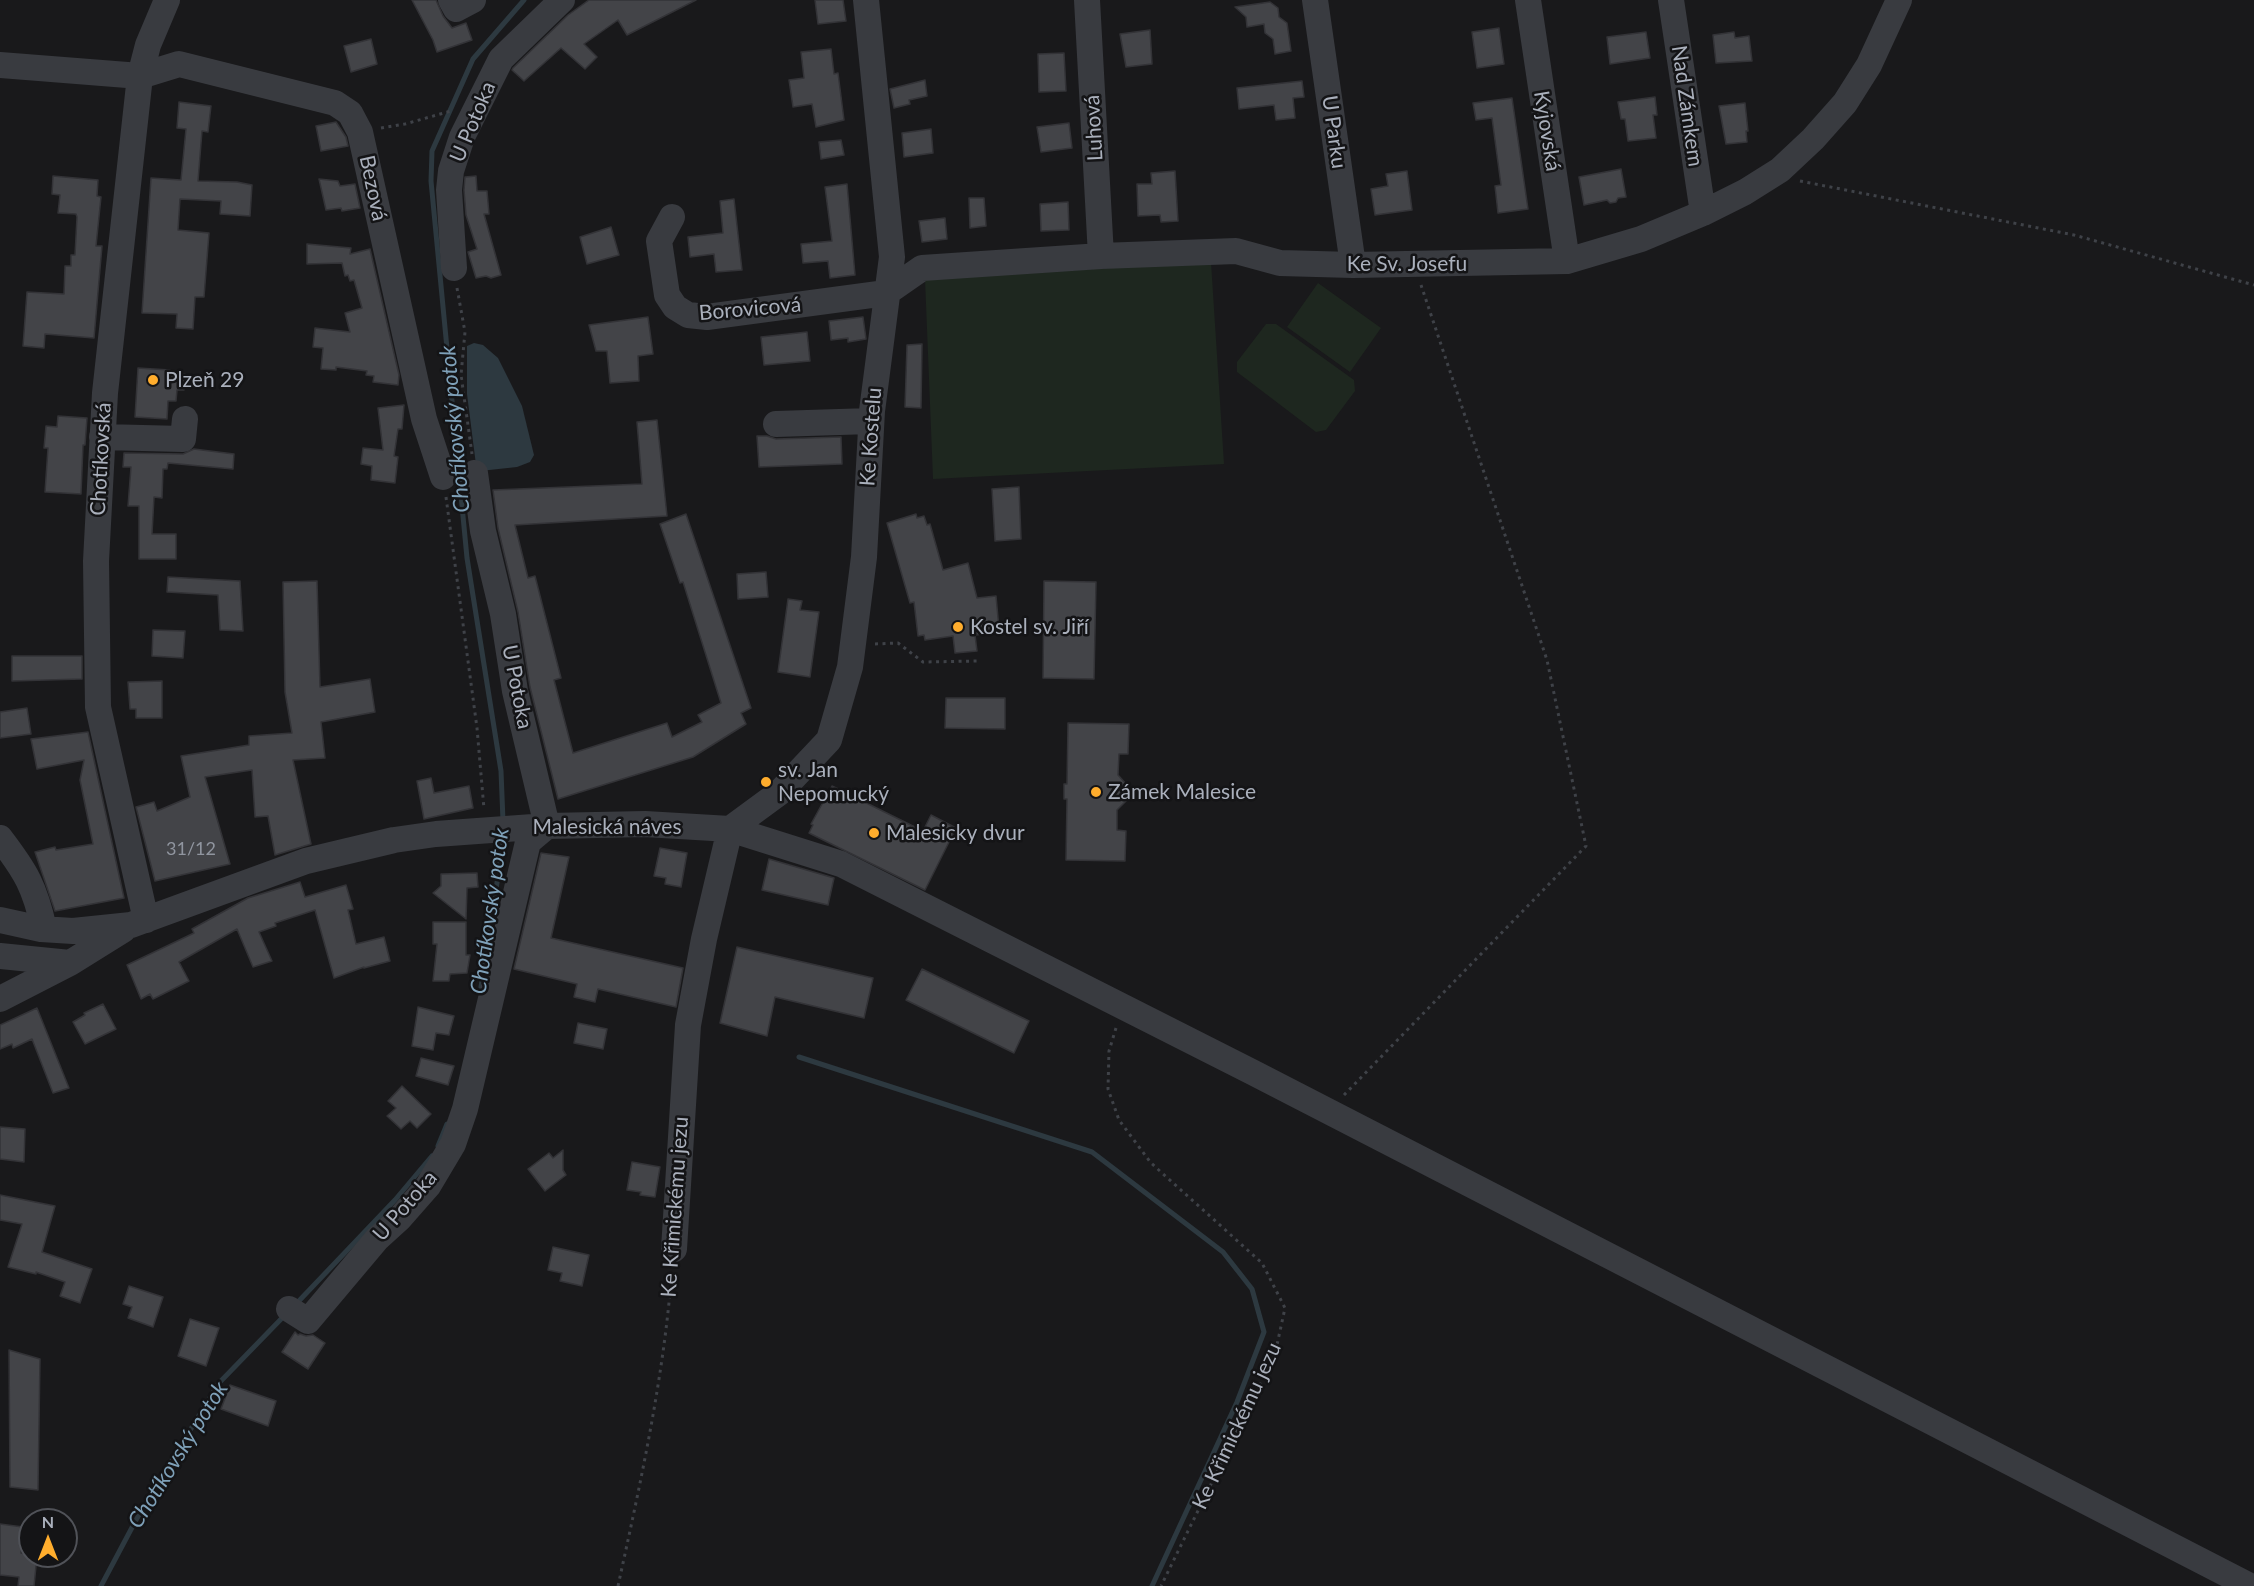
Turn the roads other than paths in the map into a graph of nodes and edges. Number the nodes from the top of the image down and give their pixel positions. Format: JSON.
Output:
{"nodes":[{"id":1,"x":167,"y":0,"type":"edge"},
{"id":2,"x":451,"y":0,"type":"edge"},
{"id":3,"x":473,"y":0,"type":"edge"},
{"id":4,"x":562,"y":0,"type":"edge"},
{"id":5,"x":866,"y":0,"type":"edge"},
{"id":6,"x":1088,"y":0,"type":"edge"},
{"id":7,"x":1315,"y":0,"type":"edge"},
{"id":8,"x":1528,"y":0,"type":"edge"},
{"id":9,"x":1671,"y":0,"type":"edge"},
{"id":10,"x":1899,"y":0,"type":"edge"},
{"id":11,"x":0,"y":65,"type":"edge"},
{"id":12,"x":140,"y":76,"type":"junction"},
{"id":13,"x":1703,"y":213,"type":"junction"},
{"id":14,"x":672,"y":217,"type":"dead end"},
{"id":15,"x":1101,"y":256,"type":"junction"},
{"id":16,"x":1567,"y":261,"type":"junction"},
{"id":17,"x":1353,"y":265,"type":"junction"},
{"id":18,"x":454,"y":268,"type":"road end"},
{"id":19,"x":886,"y":293,"type":"junction"},
{"id":20,"x":185,"y":419,"type":"dead end"},
{"id":21,"x":871,"y":421,"type":"junction"},
{"id":22,"x":776,"y":424,"type":"dead end"},
{"id":23,"x":102,"y":437,"type":"junction"},
{"id":24,"x":475,"y":473,"type":"road end"},
{"id":25,"x":442,"y":477,"type":"road end"},
{"id":26,"x":548,"y":826,"type":"junction"},
{"id":27,"x":730,"y":829,"type":"junction"},
{"id":28,"x":0,"y":838,"type":"edge"},
{"id":29,"x":0,"y":920,"type":"edge"},
{"id":30,"x":139,"y":923,"type":"junction"},
{"id":31,"x":44,"y":929,"type":"junction"},
{"id":32,"x":0,"y":956,"type":"edge"},
{"id":33,"x":70,"y":963,"type":"junction"},
{"id":34,"x":0,"y":999,"type":"edge"},
{"id":35,"x":674,"y":1249,"type":"road end"},
{"id":36,"x":289,"y":1309,"type":"dead end"},
{"id":37,"x":2250,"y":1586,"type":"edge"}],
"edges":[{"from":1,"to":12,"type":"street","name":"Chotíkovská"},
{"from":2,"to":3,"type":"street"},
{"from":4,"to":18,"type":"street","name":"U Potoka"},
{"from":5,"to":19,"type":"street","name":"Ke Kostelu"},
{"from":6,"to":15,"type":"street","name":"Luhová"},
{"from":7,"to":17,"type":"street","name":"U Parku"},
{"from":8,"to":16,"type":"street","name":"Kyjovská"},
{"from":9,"to":13,"type":"street","name":"Nad Zámkem"},
{"from":10,"to":13,"type":"street","name":"Ke Sv. Josefu"},
{"from":11,"to":12,"type":"street"},
{"from":12,"to":23,"type":"street","name":"Chotíkovská"},
{"from":12,"to":25,"type":"street","name":"Bezová"},
{"from":13,"to":16,"type":"street","name":"Ke Sv. Josefu"},
{"from":14,"to":19,"type":"street","name":"Borovicová"},
{"from":15,"to":17,"type":"street","name":"Ke Sv. Josefu"},
{"from":15,"to":19,"type":"street","name":"Ke Sv. Josefu"},
{"from":16,"to":17,"type":"street","name":"Ke Sv. Josefu"},
{"from":19,"to":21,"type":"street","name":"Ke Kostelu"},
{"from":20,"to":23,"type":"street"},
{"from":21,"to":22,"type":"street"},
{"from":21,"to":27,"type":"street","name":"Ke Kostelu"},
{"from":23,"to":30,"type":"street","name":"Chotíkovská"},
{"from":24,"to":26,"type":"street","name":"U Potoka"},
{"from":26,"to":27,"type":"street","name":"Malesická náves"},
{"from":26,"to":30,"type":"street","name":"Malesická náves"},
{"from":26,"to":36,"type":"street","name":"U Potoka"},
{"from":27,"to":35,"type":"street","name":"Ke Křimickému jezu"},
{"from":27,"to":37,"type":"street","name":"Malesická náves"},
{"from":28,"to":31,"type":"street"},
{"from":29,"to":31,"type":"street","name":"Malesická náves"},
{"from":30,"to":31,"type":"street","name":"Malesická náves"},
{"from":30,"to":33,"type":"street","name":"Malesická náves"},
{"from":32,"to":33,"type":"street"},
{"from":33,"to":34,"type":"street","name":"Malesická náves"}]}
